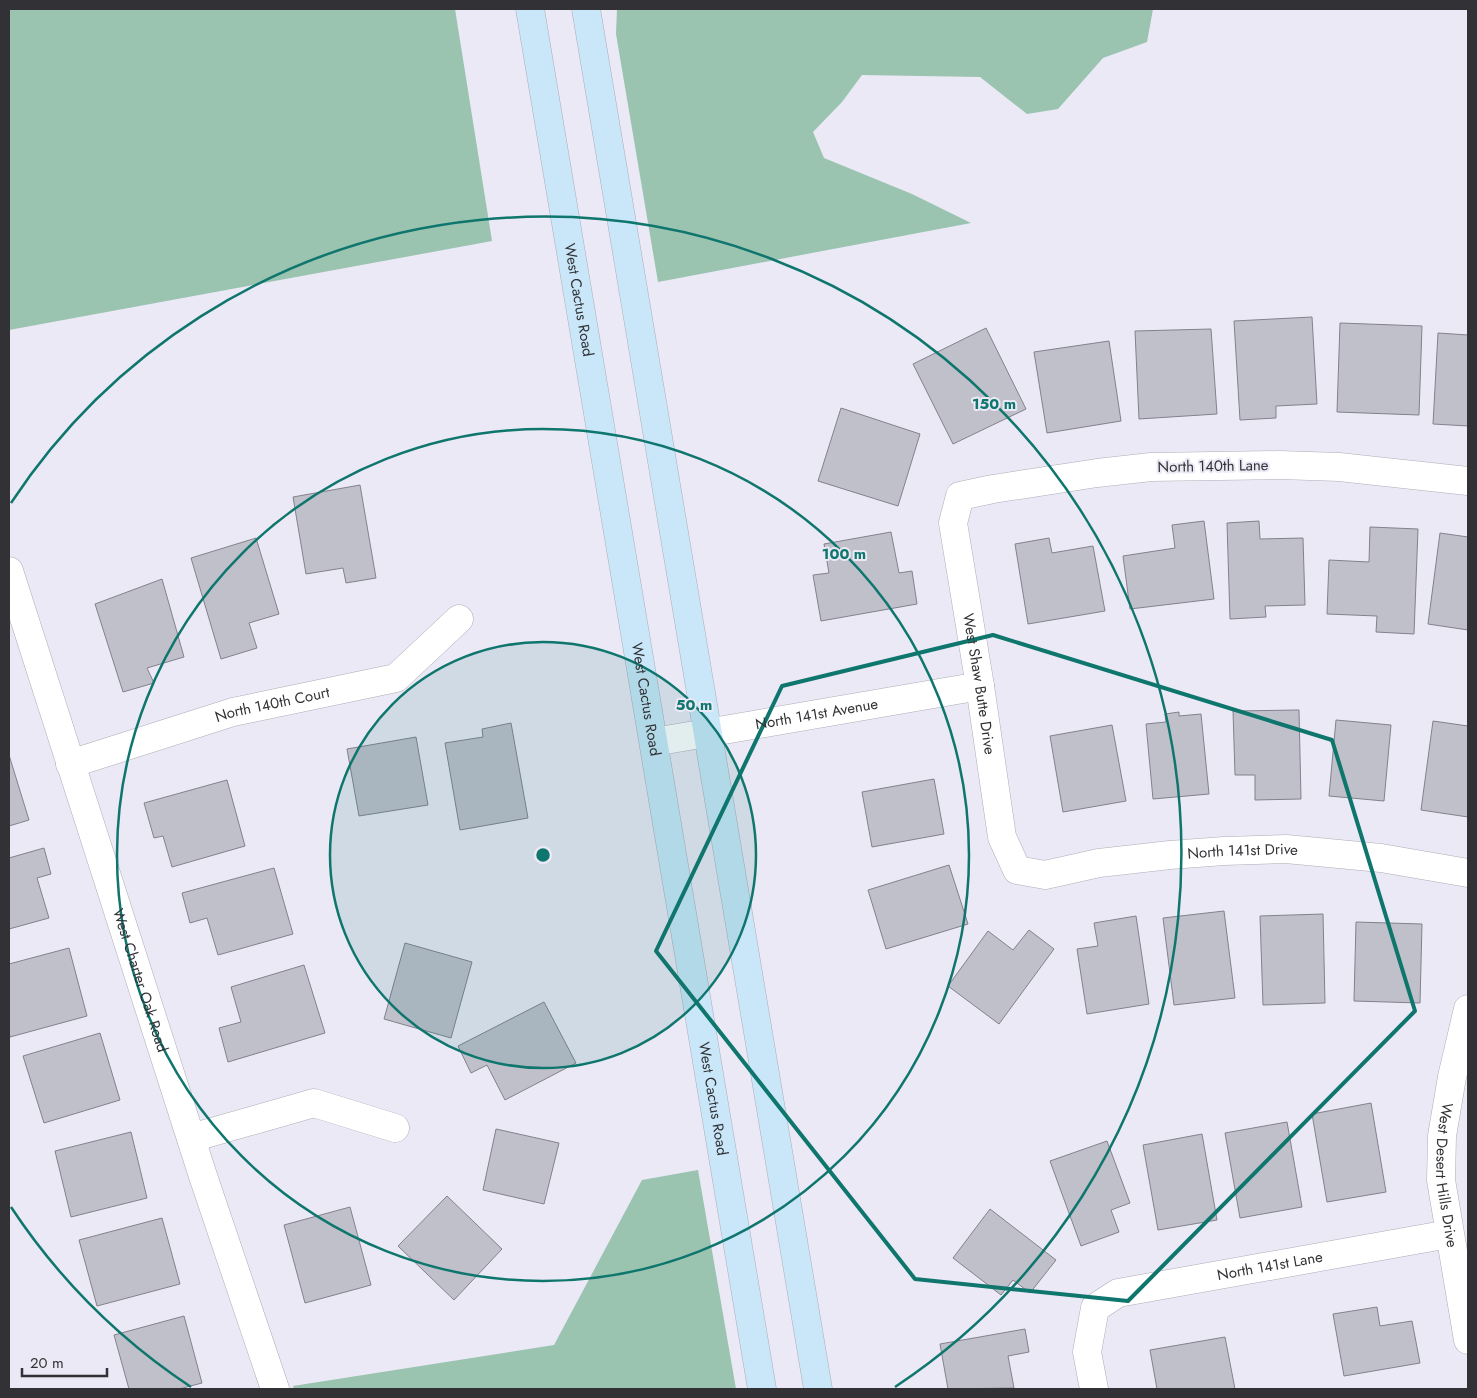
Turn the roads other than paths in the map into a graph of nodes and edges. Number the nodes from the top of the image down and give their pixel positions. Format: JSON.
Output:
{"nodes":[{"id":1,"x":530,"y":9,"type":"edge"},
{"id":2,"x":586,"y":9,"type":"edge"},
{"id":3,"x":1468,"y":481,"type":"edge"},
{"id":4,"x":960,"y":496,"type":"joint"},
{"id":5,"x":9,"y":571,"type":"edge"},
{"id":6,"x":458,"y":620,"type":"dead end"},
{"id":7,"x":980,"y":686,"type":"junction"},
{"id":8,"x":707,"y":733,"type":"junction"},
{"id":9,"x":654,"y":742,"type":"junction"},
{"id":10,"x":70,"y":764,"type":"junction"},
{"id":11,"x":1017,"y":870,"type":"joint"},
{"id":12,"x":1468,"y":873,"type":"edge"},
{"id":13,"x":1468,"y":1009,"type":"edge"},
{"id":14,"x":395,"y":1128,"type":"dead end"},
{"id":15,"x":192,"y":1138,"type":"junction"},
{"id":16,"x":1449,"y":1234,"type":"junction"},
{"id":17,"x":1468,"y":1340,"type":"edge"},
{"id":18,"x":275,"y":1389,"type":"edge"},
{"id":19,"x":762,"y":1389,"type":"edge"},
{"id":20,"x":818,"y":1389,"type":"edge"},
{"id":21,"x":1094,"y":1389,"type":"edge"}],
"edges":[{"from":1,"to":9,"type":"main road","name":"West Cactus Road"},
{"from":2,"to":8,"type":"main road"},
{"from":3,"to":4,"type":"street","name":"North 140th Lane"},
{"from":4,"to":7,"type":"street","name":"West Shaw Butte Drive"},
{"from":5,"to":10,"type":"street","name":"West Charter Oak Road"},
{"from":6,"to":10,"type":"street","name":"North 140th Court"},
{"from":7,"to":8,"type":"street","name":"North 141st Avenue"},
{"from":7,"to":11,"type":"street","name":"West Shaw Butte Drive"},
{"from":8,"to":9,"type":"street","name":"North 141st Avenue"},
{"from":8,"to":20,"type":"main road"},
{"from":9,"to":19,"type":"main road","name":"West Cactus Road"},
{"from":10,"to":15,"type":"street","name":"West Charter Oak Road"},
{"from":11,"to":12,"type":"street","name":"North 141st Drive"},
{"from":13,"to":16,"type":"street","name":"West Desert Hills Drive"},
{"from":14,"to":15,"type":"street"},
{"from":15,"to":18,"type":"street","name":"West Charter Oak Road"},
{"from":16,"to":17,"type":"street","name":"West Desert Hills Drive"},
{"from":16,"to":21,"type":"street","name":"North 141st Lane"}]}
